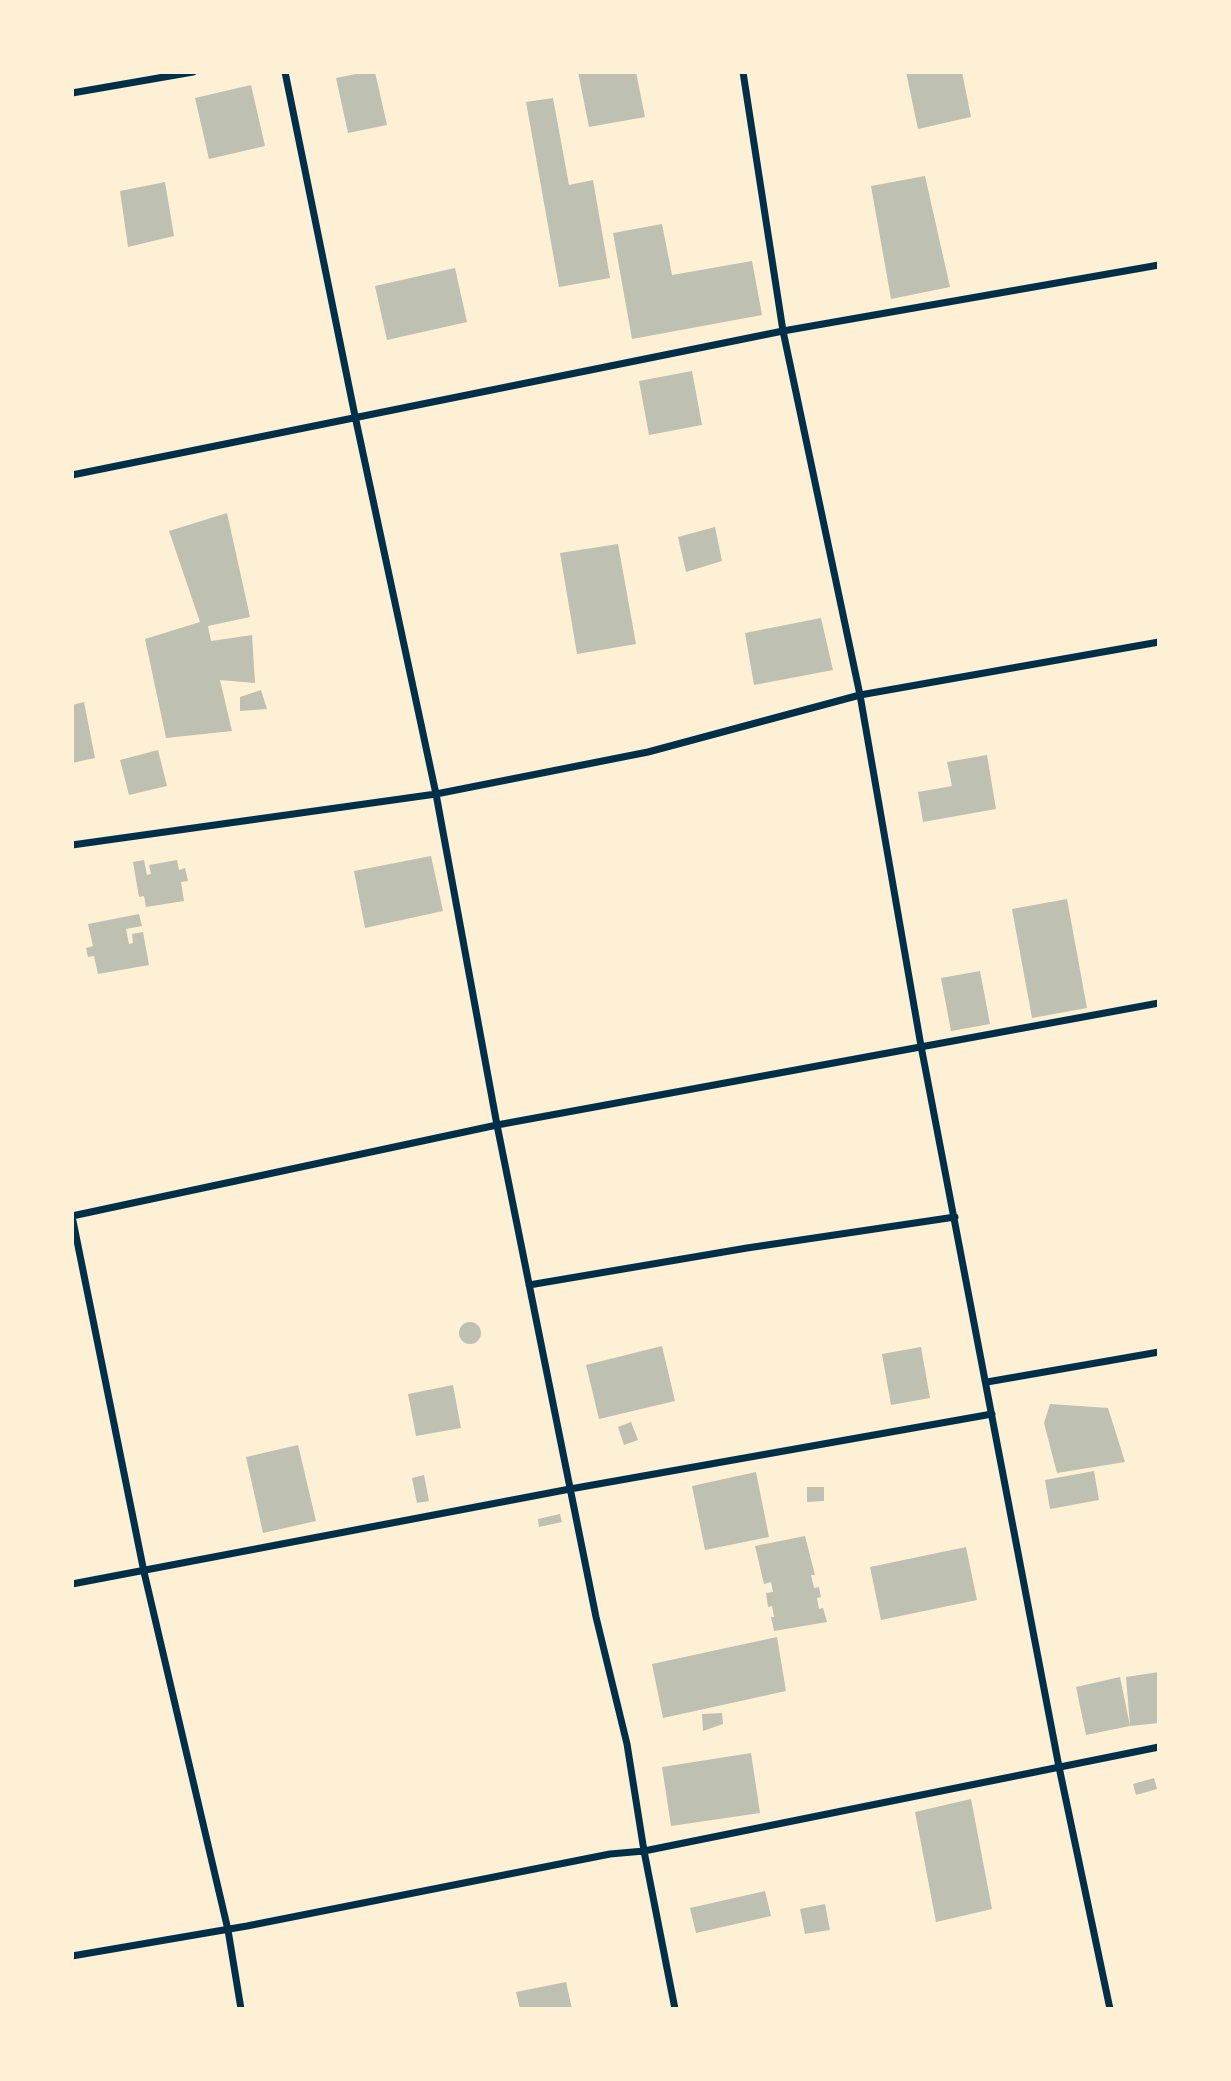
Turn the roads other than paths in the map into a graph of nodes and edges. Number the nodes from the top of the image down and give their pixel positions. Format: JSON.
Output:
{"nodes":[{"id":1,"x":193,"y":72,"type":"edge"},
{"id":2,"x":285,"y":72,"type":"edge"},
{"id":3,"x":743,"y":72,"type":"edge"},
{"id":4,"x":72,"y":93,"type":"edge"},
{"id":5,"x":1159,"y":265,"type":"edge"},
{"id":6,"x":783,"y":331,"type":"junction"},
{"id":7,"x":355,"y":416,"type":"junction"},
{"id":8,"x":72,"y":475,"type":"edge"},
{"id":9,"x":1159,"y":642,"type":"edge"},
{"id":10,"x":860,"y":695,"type":"junction"},
{"id":11,"x":436,"y":794,"type":"junction"},
{"id":12,"x":72,"y":845,"type":"edge"},
{"id":13,"x":1159,"y":1003,"type":"edge"},
{"id":14,"x":921,"y":1046,"type":"junction"},
{"id":15,"x":497,"y":1125,"type":"junction"},
{"id":16,"x":955,"y":1217,"type":"junction"},
{"id":17,"x":529,"y":1285,"type":"junction"},
{"id":18,"x":1159,"y":1352,"type":"edge"},
{"id":19,"x":986,"y":1382,"type":"junction"},
{"id":20,"x":992,"y":1414,"type":"junction"},
{"id":21,"x":570,"y":1489,"type":"junction"},
{"id":22,"x":144,"y":1572,"type":"junction"},
{"id":23,"x":72,"y":1584,"type":"edge"},
{"id":24,"x":1159,"y":1747,"type":"edge"},
{"id":25,"x":1059,"y":1767,"type":"junction"},
{"id":26,"x":644,"y":1851,"type":"junction"},
{"id":27,"x":228,"y":1930,"type":"junction"},
{"id":28,"x":72,"y":1955,"type":"edge"},
{"id":29,"x":241,"y":2009,"type":"edge"},
{"id":30,"x":675,"y":2009,"type":"edge"},
{"id":31,"x":1110,"y":2009,"type":"edge"}],
"edges":[{"from":1,"to":4,"type":"street"},
{"from":2,"to":7,"type":"street"},
{"from":3,"to":6,"type":"street"},
{"from":5,"to":6,"type":"street"},
{"from":6,"to":7,"type":"street"},
{"from":6,"to":10,"type":"street"},
{"from":7,"to":8,"type":"street"},
{"from":7,"to":11,"type":"street"},
{"from":9,"to":10,"type":"street"},
{"from":10,"to":11,"type":"street"},
{"from":10,"to":14,"type":"street"},
{"from":11,"to":12,"type":"street"},
{"from":11,"to":15,"type":"street"},
{"from":13,"to":14,"type":"street"},
{"from":14,"to":15,"type":"street"},
{"from":14,"to":16,"type":"street"},
{"from":15,"to":17,"type":"street"},
{"from":15,"to":22,"type":"street"},
{"from":16,"to":17,"type":"street"},
{"from":16,"to":19,"type":"street"},
{"from":17,"to":21,"type":"street"},
{"from":18,"to":19,"type":"street"},
{"from":19,"to":20,"type":"street"},
{"from":20,"to":21,"type":"street"},
{"from":20,"to":25,"type":"street"},
{"from":21,"to":22,"type":"street"},
{"from":21,"to":26,"type":"street"},
{"from":22,"to":23,"type":"street"},
{"from":22,"to":27,"type":"street"},
{"from":24,"to":25,"type":"street"},
{"from":25,"to":26,"type":"street"},
{"from":25,"to":31,"type":"street"},
{"from":26,"to":27,"type":"street"},
{"from":26,"to":30,"type":"street"},
{"from":27,"to":28,"type":"street"},
{"from":27,"to":29,"type":"street"}]}
